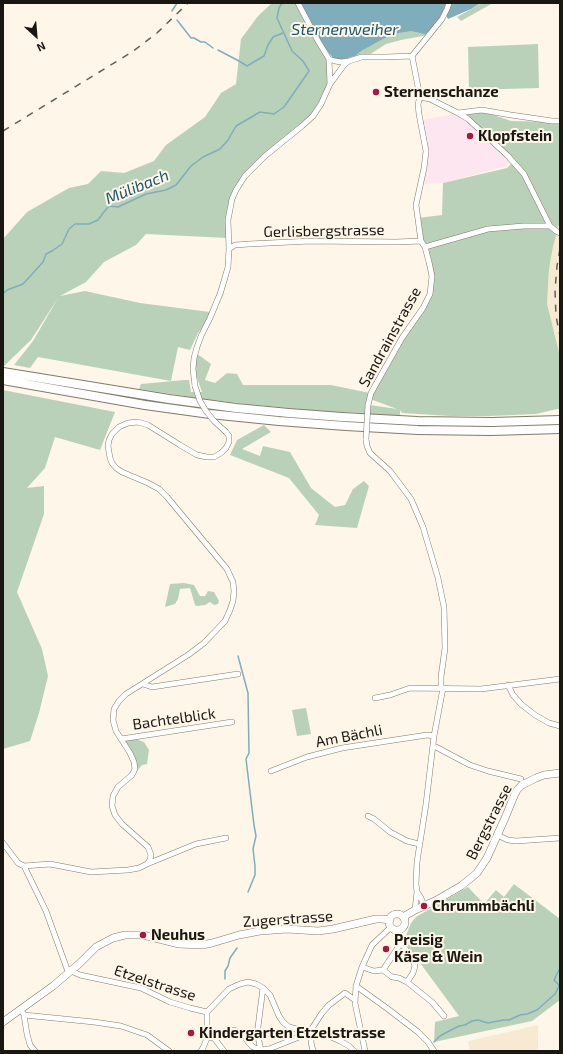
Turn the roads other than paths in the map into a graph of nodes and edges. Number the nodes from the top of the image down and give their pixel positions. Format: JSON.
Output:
{"nodes":[{"id":1,"x":298,"y":3,"type":"edge"},
{"id":2,"x":449,"y":3,"type":"edge"},
{"id":3,"x":412,"y":56,"type":"junction"},
{"id":4,"x":329,"y":59,"type":"junction"},
{"id":5,"x":349,"y":61,"type":"junction"},
{"id":6,"x":330,"y":84,"type":"junction"},
{"id":7,"x":420,"y":97,"type":"junction"},
{"id":8,"x":458,"y":113,"type":"junction"},
{"id":9,"x":560,"y":121,"type":"edge"},
{"id":10,"x":550,"y":226,"type":"junction"},
{"id":11,"x":558,"y":232,"type":"edge"},
{"id":12,"x":421,"y":241,"type":"junction"},
{"id":13,"x":425,"y":247,"type":"junction"},
{"id":14,"x":229,"y":249,"type":"junction"},
{"id":15,"x":3,"y":372,"type":"edge"},
{"id":16,"x":3,"y":380,"type":"edge"},
{"id":17,"x":560,"y":420,"type":"edge"},
{"id":18,"x":560,"y":429,"type":"edge"},
{"id":19,"x":238,"y":674,"type":"dead end"},
{"id":20,"x":560,"y":679,"type":"edge"},
{"id":21,"x":143,"y":684,"type":"junction"},
{"id":22,"x":508,"y":685,"type":"junction"},
{"id":23,"x":442,"y":688,"type":"junction"},
{"id":24,"x":375,"y":698,"type":"dead end"},
{"id":25,"x":232,"y":722,"type":"dead end"},
{"id":26,"x":560,"y":726,"type":"edge"},
{"id":27,"x":434,"y":736,"type":"junction"},
{"id":28,"x":121,"y":739,"type":"junction"},
{"id":29,"x":433,"y":747,"type":"junction"},
{"id":30,"x":271,"y":771,"type":"dead end"},
{"id":31,"x":560,"y":773,"type":"edge"},
{"id":32,"x":521,"y":779,"type":"dead end"},
{"id":33,"x":368,"y":816,"type":"dead end"},
{"id":34,"x":497,"y":835,"type":"junction"},
{"id":35,"x":226,"y":838,"type":"dead end"},
{"id":36,"x":560,"y":838,"type":"edge"},
{"id":37,"x":3,"y":843,"type":"edge"},
{"id":38,"x":420,"y":844,"type":"junction"},
{"id":39,"x":147,"y":864,"type":"junction"},
{"id":40,"x":24,"y":866,"type":"junction"},
{"id":41,"x":417,"y":892,"type":"junction"},
{"id":42,"x":424,"y":906,"type":"junction"},
{"id":43,"x":415,"y":910,"type":"junction"},
{"id":44,"x":403,"y":918,"type":"junction"},
{"id":45,"x":390,"y":924,"type":"junction"},
{"id":46,"x":399,"y":930,"type":"junction"},
{"id":47,"x":401,"y":943,"type":"junction"},
{"id":48,"x":362,"y":967,"type":"junction"},
{"id":49,"x":383,"y":970,"type":"junction"},
{"id":50,"x":71,"y":971,"type":"junction"},
{"id":51,"x":407,"y":982,"type":"junction"},
{"id":52,"x":356,"y":986,"type":"junction"},
{"id":53,"x":263,"y":988,"type":"junction"},
{"id":54,"x":355,"y":1000,"type":"junction"},
{"id":55,"x":22,"y":1012,"type":"junction"},
{"id":56,"x":206,"y":1012,"type":"junction"},
{"id":57,"x":444,"y":1016,"type":"dead end"},
{"id":58,"x":3,"y":1022,"type":"edge"},
{"id":59,"x":310,"y":1033,"type":"junction"},
{"id":60,"x":207,"y":1038,"type":"junction"},
{"id":61,"x":214,"y":1038,"type":"junction"},
{"id":62,"x":261,"y":1050,"type":"junction"},
{"id":63,"x":35,"y":1051,"type":"edge"},
{"id":64,"x":169,"y":1051,"type":"edge"},
{"id":65,"x":200,"y":1051,"type":"edge"},
{"id":66,"x":224,"y":1051,"type":"edge"},
{"id":67,"x":313,"y":1051,"type":"edge"},
{"id":68,"x":354,"y":1051,"type":"edge"},
{"id":69,"x":365,"y":1051,"type":"edge"},
{"id":70,"x":434,"y":1051,"type":"edge"}],
"edges":[{"from":1,"to":4,"type":"street"},
{"from":2,"to":3,"type":"street"},
{"from":3,"to":5,"type":"street"},
{"from":3,"to":7,"type":"street"},
{"from":4,"to":5,"type":"street"},
{"from":4,"to":6,"type":"street"},
{"from":5,"to":6,"type":"street"},
{"from":6,"to":14,"type":"street"},
{"from":7,"to":8,"type":"street"},
{"from":7,"to":12,"type":"street"},
{"from":8,"to":9,"type":"street"},
{"from":8,"to":10,"type":"street"},
{"from":10,"to":11,"type":"street"},
{"from":10,"to":13,"type":"street"},
{"from":12,"to":13,"type":"street","name":"Sandrainstrasse"},
{"from":12,"to":14,"type":"street","name":"Gerlisbergstrasse"},
{"from":13,"to":23,"type":"street","name":"Sandrainstrasse","bridge":true},
{"from":14,"to":21,"type":"street","bridge":true},
{"from":15,"to":17,"type":"highway"},
{"from":16,"to":18,"type":"highway"},
{"from":19,"to":21,"type":"street"},
{"from":20,"to":22,"type":"street"},
{"from":21,"to":28,"type":"street"},
{"from":22,"to":23,"type":"street"},
{"from":22,"to":26,"type":"street"},
{"from":23,"to":24,"type":"street"},
{"from":23,"to":27,"type":"street","name":"Sandrainstrasse"},
{"from":25,"to":28,"type":"street","name":"Bachtelblick"},
{"from":27,"to":29,"type":"street","name":"Sandrainstrasse"},
{"from":27,"to":30,"type":"street","name":"Am Bächli"},
{"from":28,"to":39,"type":"street"},
{"from":29,"to":32,"type":"street"},
{"from":29,"to":38,"type":"street","name":"Sandrainstrasse"},
{"from":31,"to":34,"type":"main road","name":"Bergstrasse"},
{"from":33,"to":38,"type":"street"},
{"from":34,"to":36,"type":"street"},
{"from":34,"to":42,"type":"main road","name":"Bergstrasse"},
{"from":35,"to":39,"type":"street"},
{"from":37,"to":40,"type":"street"},
{"from":38,"to":41,"type":"street","name":"Sandrainstrasse"},
{"from":39,"to":40,"type":"street"},
{"from":40,"to":50,"type":"street"},
{"from":41,"to":42,"type":"street"},
{"from":41,"to":43,"type":"street","name":"Sandrainstrasse"},
{"from":42,"to":43,"type":"main road","name":"Bergstrasse"},
{"from":43,"to":44,"type":"main road","name":"Bergstrasse"},
{"from":44,"to":45,"type":"main road","name":"Bergstrasse"},
{"from":44,"to":46,"type":"main road"},
{"from":45,"to":46,"type":"main road"},
{"from":45,"to":48,"type":"street"},
{"from":45,"to":50,"type":"main road","name":"Zugerstrasse"},
{"from":46,"to":47,"type":"street"},
{"from":47,"to":49,"type":"street"},
{"from":47,"to":51,"type":"street"},
{"from":48,"to":49,"type":"street"},
{"from":48,"to":52,"type":"street"},
{"from":49,"to":51,"type":"street"},
{"from":50,"to":55,"type":"main road","name":"Zugerstrasse"},
{"from":50,"to":56,"type":"street","name":"Etzelstrasse"},
{"from":51,"to":57,"type":"street"},
{"from":52,"to":54,"type":"street"},
{"from":52,"to":70,"type":"street"},
{"from":53,"to":56,"type":"street"},
{"from":53,"to":59,"type":"street"},
{"from":53,"to":62,"type":"street"},
{"from":54,"to":59,"type":"street"},
{"from":54,"to":69,"type":"street"},
{"from":55,"to":58,"type":"main road","name":"Zugerstrasse"},
{"from":55,"to":63,"type":"street"},
{"from":55,"to":64,"type":"street"},
{"from":56,"to":60,"type":"street","name":"Etzelstrasse"},
{"from":59,"to":62,"type":"street"},
{"from":59,"to":67,"type":"street"},
{"from":59,"to":68,"type":"street"},
{"from":60,"to":61,"type":"street"},
{"from":60,"to":65,"type":"street"},
{"from":61,"to":62,"type":"street"},
{"from":61,"to":66,"type":"street"}]}
